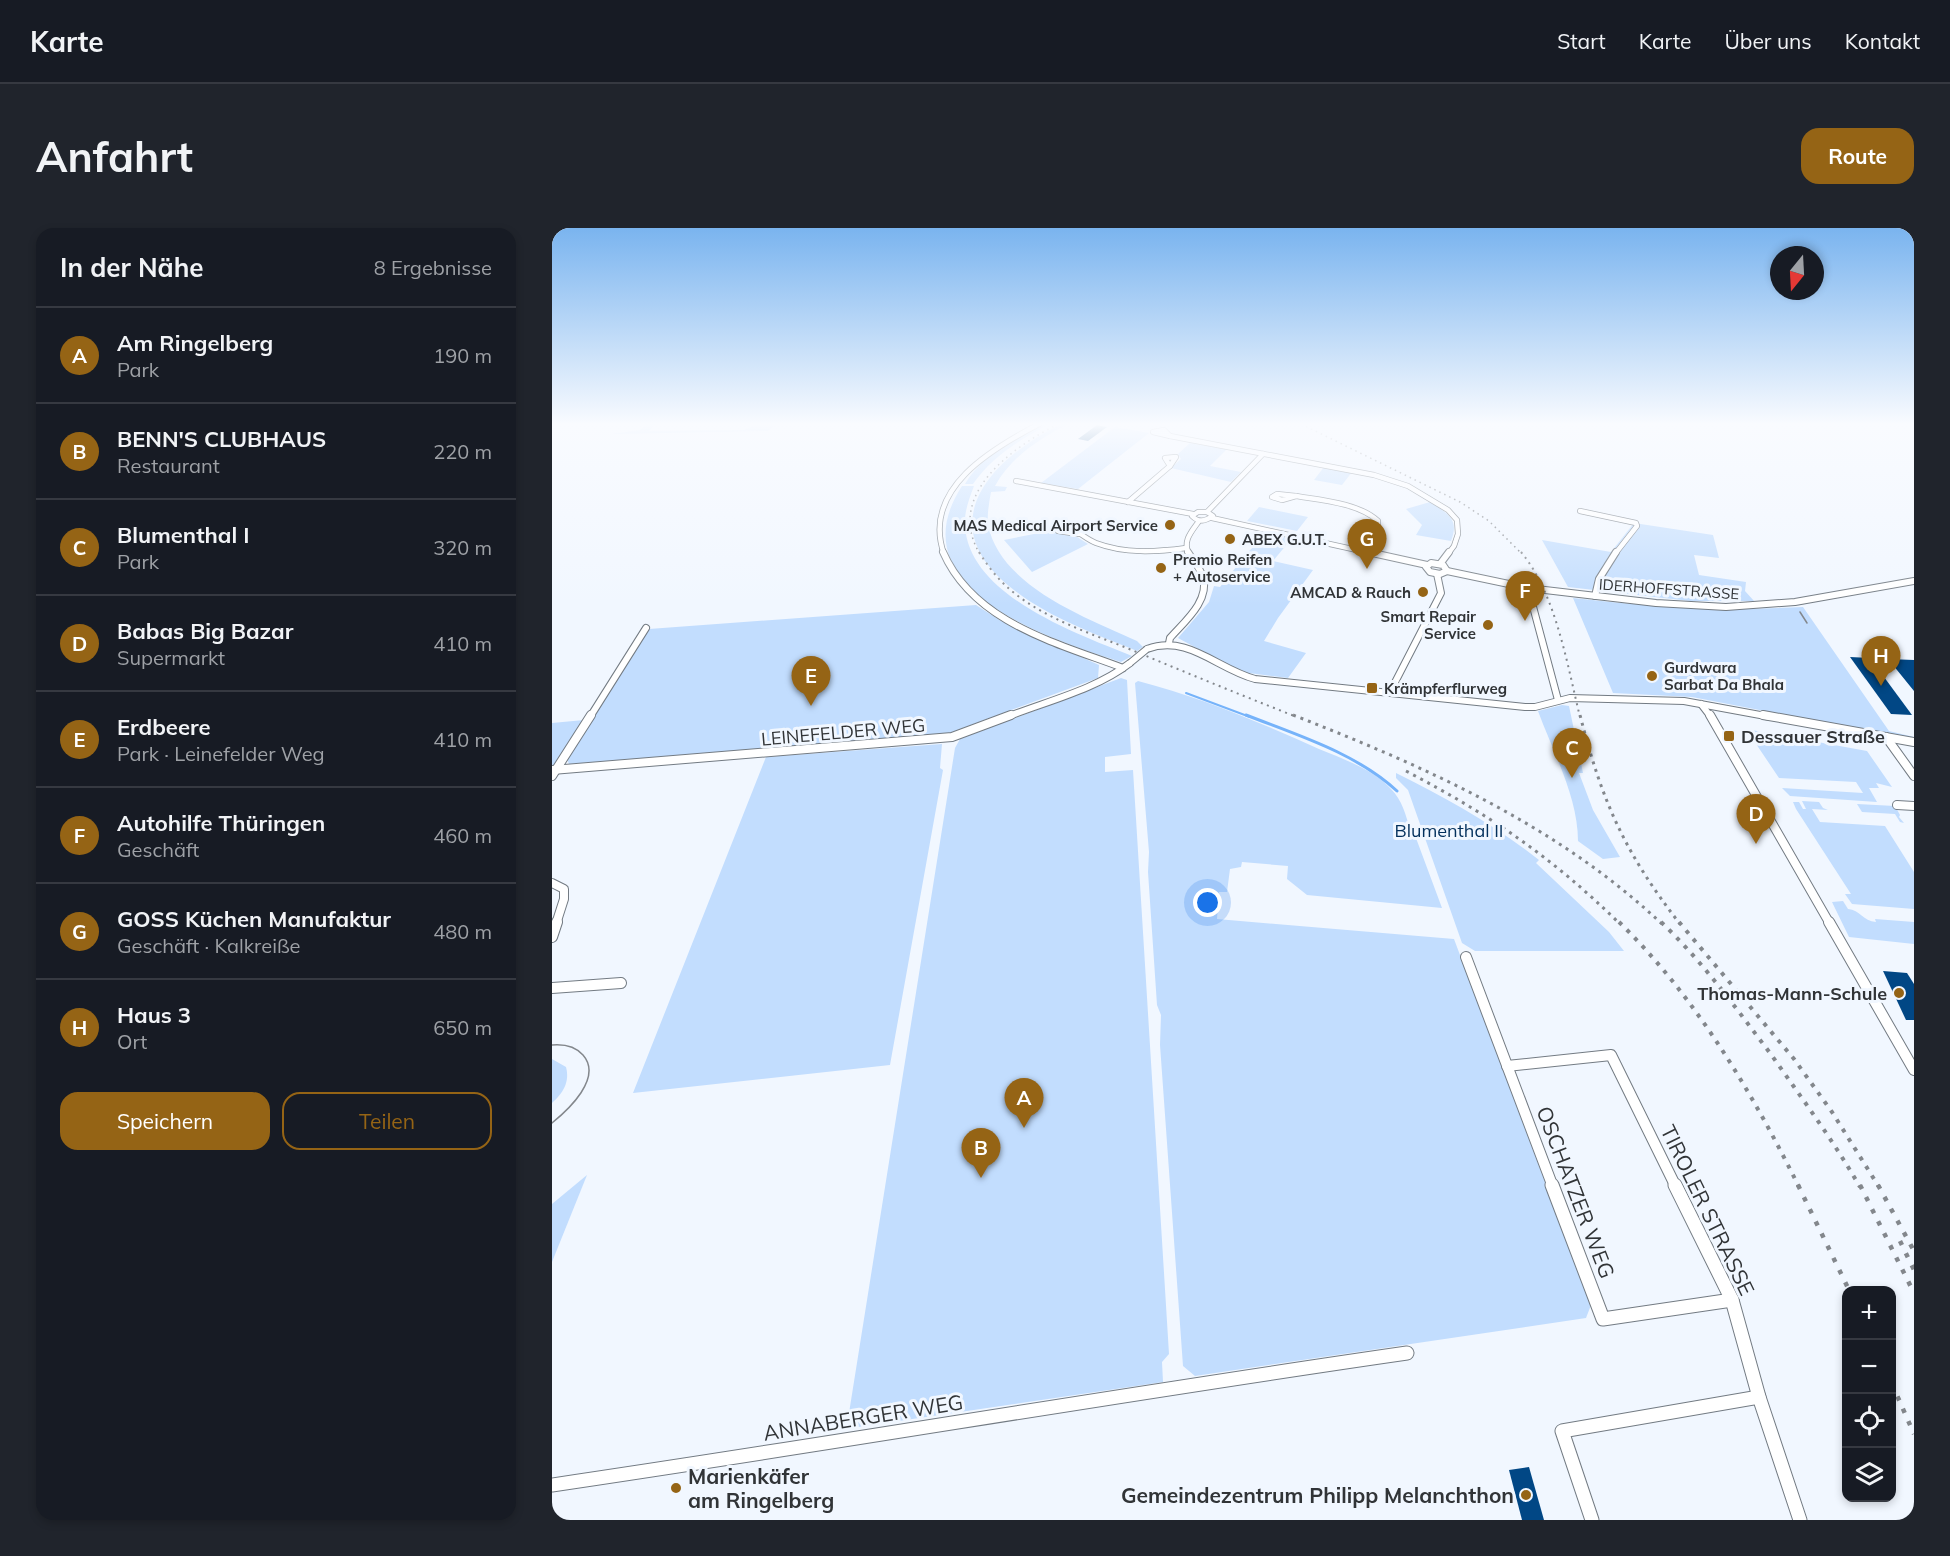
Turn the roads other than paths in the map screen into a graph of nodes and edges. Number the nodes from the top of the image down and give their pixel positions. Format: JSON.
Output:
{"nodes":[{"id":1,"x":958,"y":484,"type":"edge"},
{"id":2,"x":1029,"y":484,"type":"edge"},
{"id":3,"x":1149,"y":484,"type":"edge"},
{"id":4,"x":1234,"y":484,"type":"edge"},
{"id":5,"x":1404,"y":484,"type":"edge"},
{"id":6,"x":1297,"y":496,"type":"dead end"},
{"id":7,"x":1128,"y":502,"type":"junction"},
{"id":8,"x":1580,"y":511,"type":"dead end"},
{"id":9,"x":1207,"y":512,"type":"junction"},
{"id":10,"x":1193,"y":514,"type":"junction"},
{"id":11,"x":1212,"y":518,"type":"junction"},
{"id":12,"x":1199,"y":521,"type":"junction"},
{"id":13,"x":1078,"y":534,"type":"dead end"},
{"id":14,"x":1186,"y":548,"type":"junction"},
{"id":15,"x":1361,"y":550,"type":"junction"},
{"id":16,"x":1440,"y":564,"type":"junction"},
{"id":17,"x":1427,"y":565,"type":"junction"},
{"id":18,"x":1447,"y":571,"type":"junction"},
{"id":19,"x":1437,"y":574,"type":"junction"},
{"id":20,"x":1914,"y":580,"type":"edge"},
{"id":21,"x":1528,"y":588,"type":"junction"},
{"id":22,"x":1595,"y":596,"type":"junction"},
{"id":23,"x":646,"y":628,"type":"dead end"},
{"id":24,"x":1169,"y":643,"type":"junction"},
{"id":25,"x":1122,"y":668,"type":"junction"},
{"id":26,"x":1390,"y":692,"type":"junction"},
{"id":27,"x":1558,"y":700,"type":"junction"},
{"id":28,"x":1701,"y":704,"type":"junction"},
{"id":29,"x":1886,"y":737,"type":"junction"},
{"id":30,"x":1914,"y":742,"type":"edge"},
{"id":31,"x":553,"y":772,"type":"edge"},
{"id":32,"x":1914,"y":776,"type":"edge"},
{"id":33,"x":1897,"y":805,"type":"dead end"},
{"id":34,"x":1914,"y":806,"type":"edge"},
{"id":35,"x":552,"y":884,"type":"edge"},
{"id":36,"x":552,"y":937,"type":"edge"},
{"id":37,"x":1466,"y":957,"type":"dead end"},
{"id":38,"x":621,"y":983,"type":"dead end"},
{"id":39,"x":552,"y":988,"type":"edge"},
{"id":40,"x":1508,"y":1066,"type":"junction"},
{"id":41,"x":1914,"y":1070,"type":"edge"},
{"id":42,"x":1732,"y":1300,"type":"junction"},
{"id":43,"x":1407,"y":1353,"type":"dead end"},
{"id":44,"x":1759,"y":1396,"type":"junction"},
{"id":45,"x":552,"y":1485,"type":"edge"},
{"id":46,"x":1592,"y":1520,"type":"edge"},
{"id":47,"x":1800,"y":1520,"type":"edge"}],
"edges":[{"from":1,"to":25,"type":"street"},
{"from":2,"to":7,"type":"street"},
{"from":3,"to":7,"type":"street"},
{"from":4,"to":9,"type":"street"},
{"from":5,"to":16,"type":"street"},
{"from":6,"to":15,"type":"street"},
{"from":7,"to":10,"type":"street"},
{"from":8,"to":22,"type":"street"},
{"from":9,"to":10,"type":"street"},
{"from":9,"to":11,"type":"street"},
{"from":10,"to":12,"type":"street"},
{"from":11,"to":12,"type":"street"},
{"from":11,"to":15,"type":"street"},
{"from":12,"to":14,"type":"street"},
{"from":13,"to":14,"type":"street"},
{"from":14,"to":24,"type":"street"},
{"from":15,"to":17,"type":"street"},
{"from":16,"to":17,"type":"street"},
{"from":16,"to":18,"type":"street"},
{"from":17,"to":19,"type":"street"},
{"from":18,"to":19,"type":"street"},
{"from":18,"to":21,"type":"street","name":"IDERHOFFSTRASSE"},
{"from":19,"to":26,"type":"street"},
{"from":20,"to":22,"type":"street","name":"IDERHOFFSTRASSE"},
{"from":21,"to":22,"type":"street","name":"IDERHOFFSTRASSE"},
{"from":21,"to":27,"type":"street"},
{"from":23,"to":31,"type":"street"},
{"from":24,"to":25,"type":"street","name":"LEINEFELDER WEG","bridge":true},
{"from":24,"to":26,"type":"street"},
{"from":25,"to":31,"type":"street","name":"LEINEFELDER WEG"},
{"from":26,"to":27,"type":"street"},
{"from":27,"to":28,"type":"street"},
{"from":28,"to":29,"type":"street"},
{"from":28,"to":41,"type":"street"},
{"from":29,"to":30,"type":"street"},
{"from":29,"to":32,"type":"street"},
{"from":33,"to":34,"type":"street"},
{"from":35,"to":36,"type":"street"},
{"from":37,"to":40,"type":"street","name":"OSCHATZER WEG"},
{"from":38,"to":39,"type":"street"},
{"from":40,"to":42,"type":"street","name":"TIROLER STRASSE"},
{"from":40,"to":42,"type":"street","name":"OSCHATZER WEG"},
{"from":42,"to":44,"type":"street","name":"TIROLER STRASSE"},
{"from":43,"to":45,"type":"street","name":"ANNABERGER WEG"},
{"from":44,"to":46,"type":"street"},
{"from":44,"to":47,"type":"street","name":"TIROLER STRASSE"}]}
